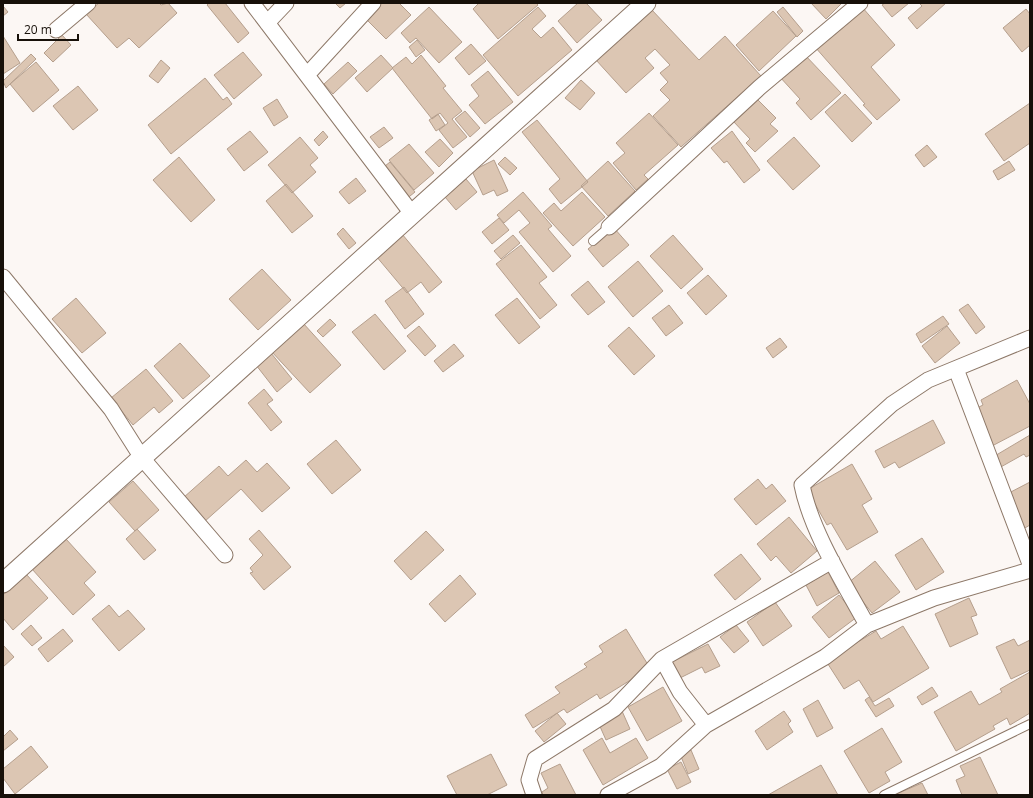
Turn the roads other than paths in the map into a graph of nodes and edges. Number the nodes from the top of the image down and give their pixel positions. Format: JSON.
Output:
{"nodes":[{"id":1,"x":88,"y":3,"type":"edge"},
{"id":2,"x":252,"y":3,"type":"edge"},
{"id":3,"x":286,"y":3,"type":"edge"},
{"id":4,"x":373,"y":3,"type":"edge"},
{"id":5,"x":646,"y":3,"type":"edge"},
{"id":6,"x":860,"y":3,"type":"edge"},
{"id":7,"x":267,"y":23,"type":"junction"},
{"id":8,"x":56,"y":30,"type":"dead end"},
{"id":9,"x":307,"y":75,"type":"junction"},
{"id":10,"x":413,"y":215,"type":"junction"},
{"id":11,"x":609,"y":227,"type":"joint"},
{"id":12,"x":592,"y":241,"type":"dead end"},
{"id":13,"x":3,"y":277,"type":"edge"},
{"id":14,"x":1030,"y":338,"type":"edge"},
{"id":15,"x":956,"y":369,"type":"junction"},
{"id":16,"x":142,"y":458,"type":"junction"},
{"id":17,"x":225,"y":555,"type":"dead end"},
{"id":18,"x":832,"y":561,"type":"junction"},
{"id":19,"x":1030,"y":564,"type":"edge"},
{"id":20,"x":1030,"y":570,"type":"edge"},
{"id":21,"x":3,"y":583,"type":"edge"},
{"id":22,"x":867,"y":625,"type":"junction"},
{"id":23,"x":662,"y":659,"type":"junction"},
{"id":24,"x":1030,"y":724,"type":"edge"},
{"id":25,"x":706,"y":725,"type":"junction"},
{"id":26,"x":534,"y":795,"type":"edge"},
{"id":27,"x":608,"y":795,"type":"edge"},
{"id":28,"x":884,"y":795,"type":"edge"}],
"edges":[{"from":1,"to":8,"type":"street"},
{"from":2,"to":7,"type":"street"},
{"from":3,"to":7,"type":"street"},
{"from":4,"to":9,"type":"street"},
{"from":5,"to":10,"type":"street"},
{"from":6,"to":11,"type":"street"},
{"from":7,"to":9,"type":"street"},
{"from":9,"to":10,"type":"street"},
{"from":10,"to":16,"type":"street"},
{"from":11,"to":12,"type":"lane"},
{"from":13,"to":16,"type":"street"},
{"from":14,"to":15,"type":"street"},
{"from":15,"to":18,"type":"street"},
{"from":15,"to":19,"type":"street"},
{"from":16,"to":17,"type":"street"},
{"from":16,"to":21,"type":"street"},
{"from":18,"to":22,"type":"street"},
{"from":18,"to":23,"type":"street"},
{"from":20,"to":22,"type":"street"},
{"from":22,"to":25,"type":"street"},
{"from":23,"to":25,"type":"street"},
{"from":23,"to":26,"type":"street"},
{"from":24,"to":28,"type":"lane"},
{"from":25,"to":27,"type":"street"}]}
